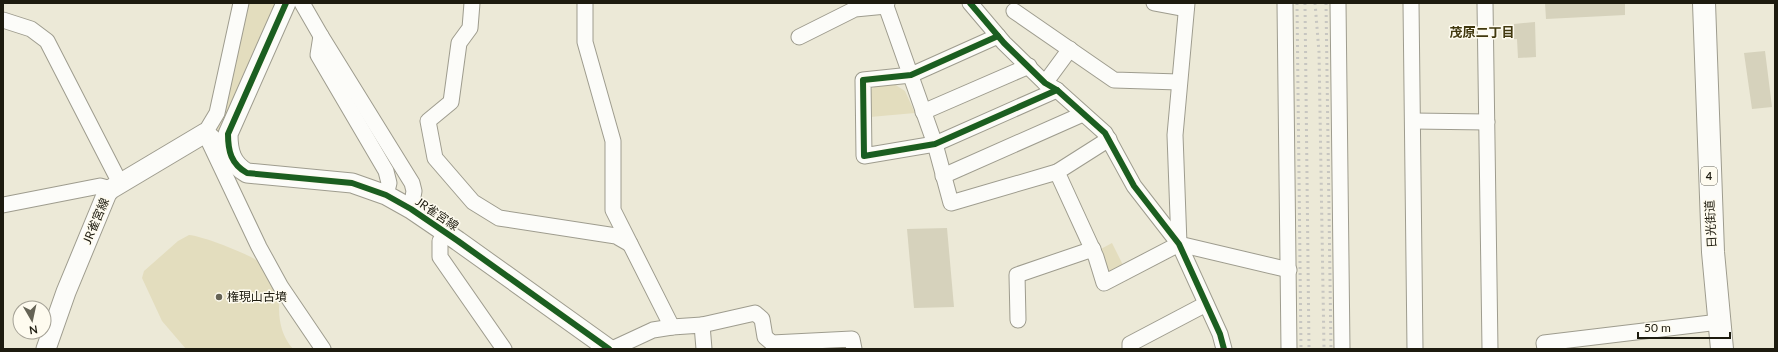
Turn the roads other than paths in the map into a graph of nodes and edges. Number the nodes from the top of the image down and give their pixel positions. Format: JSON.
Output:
{"nodes":[{"id":1,"x":241,"y":3,"type":"edge"},
{"id":2,"x":286,"y":3,"type":"edge"},
{"id":3,"x":302,"y":3,"type":"edge"},
{"id":4,"x":472,"y":3,"type":"edge"},
{"id":5,"x":585,"y":3,"type":"edge"},
{"id":6,"x":970,"y":3,"type":"edge"},
{"id":7,"x":1154,"y":3,"type":"edge"},
{"id":8,"x":1285,"y":3,"type":"edge"},
{"id":9,"x":1338,"y":3,"type":"edge"},
{"id":10,"x":1411,"y":3,"type":"edge"},
{"id":11,"x":1485,"y":3,"type":"edge"},
{"id":12,"x":1704,"y":3,"type":"edge"},
{"id":13,"x":887,"y":5,"type":"edge"},
{"id":14,"x":1186,"y":6,"type":"edge"},
{"id":15,"x":1014,"y":11,"type":"dead end"},
{"id":16,"x":3,"y":20,"type":"edge"},
{"id":17,"x":321,"y":36,"type":"junction"},
{"id":18,"x":998,"y":36,"type":"junction"},
{"id":19,"x":799,"y":37,"type":"dead end"},
{"id":20,"x":1070,"y":49,"type":"junction"},
{"id":21,"x":1029,"y":66,"type":"junction"},
{"id":22,"x":911,"y":74,"type":"junction"},
{"id":23,"x":1179,"y":82,"type":"junction"},
{"id":24,"x":1051,"y":87,"type":"junction"},
{"id":25,"x":922,"y":112,"type":"junction"},
{"id":26,"x":1083,"y":114,"type":"junction"},
{"id":27,"x":1413,"y":121,"type":"junction"},
{"id":28,"x":1487,"y":122,"type":"junction"},
{"id":29,"x":205,"y":133,"type":"junction"},
{"id":30,"x":1109,"y":139,"type":"junction"},
{"id":31,"x":935,"y":144,"type":"junction"},
{"id":32,"x":231,"y":156,"type":"junction"},
{"id":33,"x":1057,"y":172,"type":"junction"},
{"id":34,"x":943,"y":176,"type":"junction"},
{"id":35,"x":116,"y":186,"type":"junction"},
{"id":36,"x":386,"y":195,"type":"junction"},
{"id":37,"x":3,"y":206,"type":"edge"},
{"id":38,"x":411,"y":209,"type":"junction"},
{"id":39,"x":446,"y":233,"type":"junction"},
{"id":40,"x":630,"y":244,"type":"junction"},
{"id":41,"x":1179,"y":244,"type":"junction"},
{"id":42,"x":1093,"y":249,"type":"junction"},
{"id":43,"x":1289,"y":270,"type":"junction"},
{"id":44,"x":1206,"y":304,"type":"junction"},
{"id":45,"x":1018,"y":320,"type":"dead end"},
{"id":46,"x":1719,"y":322,"type":"junction"},
{"id":47,"x":702,"y":325,"type":"junction"},
{"id":48,"x":672,"y":326,"type":"junction"},
{"id":49,"x":46,"y":349,"type":"edge"},
{"id":50,"x":323,"y":349,"type":"edge"},
{"id":51,"x":504,"y":349,"type":"edge"},
{"id":52,"x":610,"y":349,"type":"edge"},
{"id":53,"x":704,"y":349,"type":"edge"},
{"id":54,"x":854,"y":349,"type":"edge"},
{"id":55,"x":1130,"y":349,"type":"edge"},
{"id":56,"x":1224,"y":349,"type":"edge"},
{"id":57,"x":1289,"y":349,"type":"edge"},
{"id":58,"x":1342,"y":349,"type":"edge"},
{"id":59,"x":1415,"y":349,"type":"edge"},
{"id":60,"x":1490,"y":349,"type":"edge"},
{"id":61,"x":1545,"y":349,"type":"edge"},
{"id":62,"x":1722,"y":349,"type":"edge"}],
"edges":[{"from":1,"to":29,"type":"street"},
{"from":2,"to":32,"type":"street"},
{"from":3,"to":17,"type":"street"},
{"from":4,"to":40,"type":"street"},
{"from":5,"to":40,"type":"street"},
{"from":6,"to":18,"type":"street"},
{"from":7,"to":14,"type":"street"},
{"from":8,"to":43,"type":"street"},
{"from":9,"to":58,"type":"street"},
{"from":10,"to":27,"type":"street"},
{"from":11,"to":28,"type":"street"},
{"from":12,"to":46,"type":"highway","name":"日光街道","number":"4"},
{"from":13,"to":19,"type":"street"},
{"from":13,"to":22,"type":"street"},
{"from":14,"to":23,"type":"street"},
{"from":15,"to":20,"type":"street"},
{"from":16,"to":35,"type":"street"},
{"from":17,"to":36,"type":"street"},
{"from":17,"to":38,"type":"street"},
{"from":18,"to":21,"type":"street"},
{"from":18,"to":22,"type":"street"},
{"from":20,"to":23,"type":"street"},
{"from":20,"to":24,"type":"street"},
{"from":21,"to":24,"type":"street"},
{"from":21,"to":25,"type":"street"},
{"from":22,"to":25,"type":"street"},
{"from":22,"to":31,"type":"street"},
{"from":23,"to":41,"type":"street"},
{"from":24,"to":26,"type":"street"},
{"from":24,"to":31,"type":"street"},
{"from":25,"to":31,"type":"street"},
{"from":26,"to":30,"type":"street"},
{"from":26,"to":34,"type":"street"},
{"from":27,"to":28,"type":"street"},
{"from":27,"to":59,"type":"street"},
{"from":28,"to":60,"type":"street"},
{"from":29,"to":32,"type":"street","name":"JR雀宮線"},
{"from":29,"to":35,"type":"street"},
{"from":29,"to":50,"type":"street"},
{"from":30,"to":33,"type":"street"},
{"from":30,"to":41,"type":"street"},
{"from":31,"to":34,"type":"street"},
{"from":32,"to":36,"type":"street","name":"JR雀宮線"},
{"from":33,"to":34,"type":"street"},
{"from":33,"to":42,"type":"street"},
{"from":35,"to":37,"type":"street"},
{"from":35,"to":49,"type":"street","name":"JR雀宮線"},
{"from":36,"to":38,"type":"street","name":"JR雀宮線"},
{"from":38,"to":39,"type":"street","name":"JR雀宮線"},
{"from":39,"to":51,"type":"street"},
{"from":39,"to":52,"type":"street","name":"JR雀宮線"},
{"from":40,"to":48,"type":"street"},
{"from":41,"to":42,"type":"street"},
{"from":41,"to":43,"type":"street"},
{"from":41,"to":44,"type":"street"},
{"from":42,"to":45,"type":"street"},
{"from":43,"to":57,"type":"street"},
{"from":44,"to":55,"type":"street"},
{"from":44,"to":56,"type":"street"},
{"from":46,"to":61,"type":"street"},
{"from":46,"to":62,"type":"highway","name":"日光街道","number":"4"},
{"from":47,"to":48,"type":"street"},
{"from":47,"to":53,"type":"street"},
{"from":47,"to":54,"type":"street"},
{"from":48,"to":52,"type":"street"}]}
